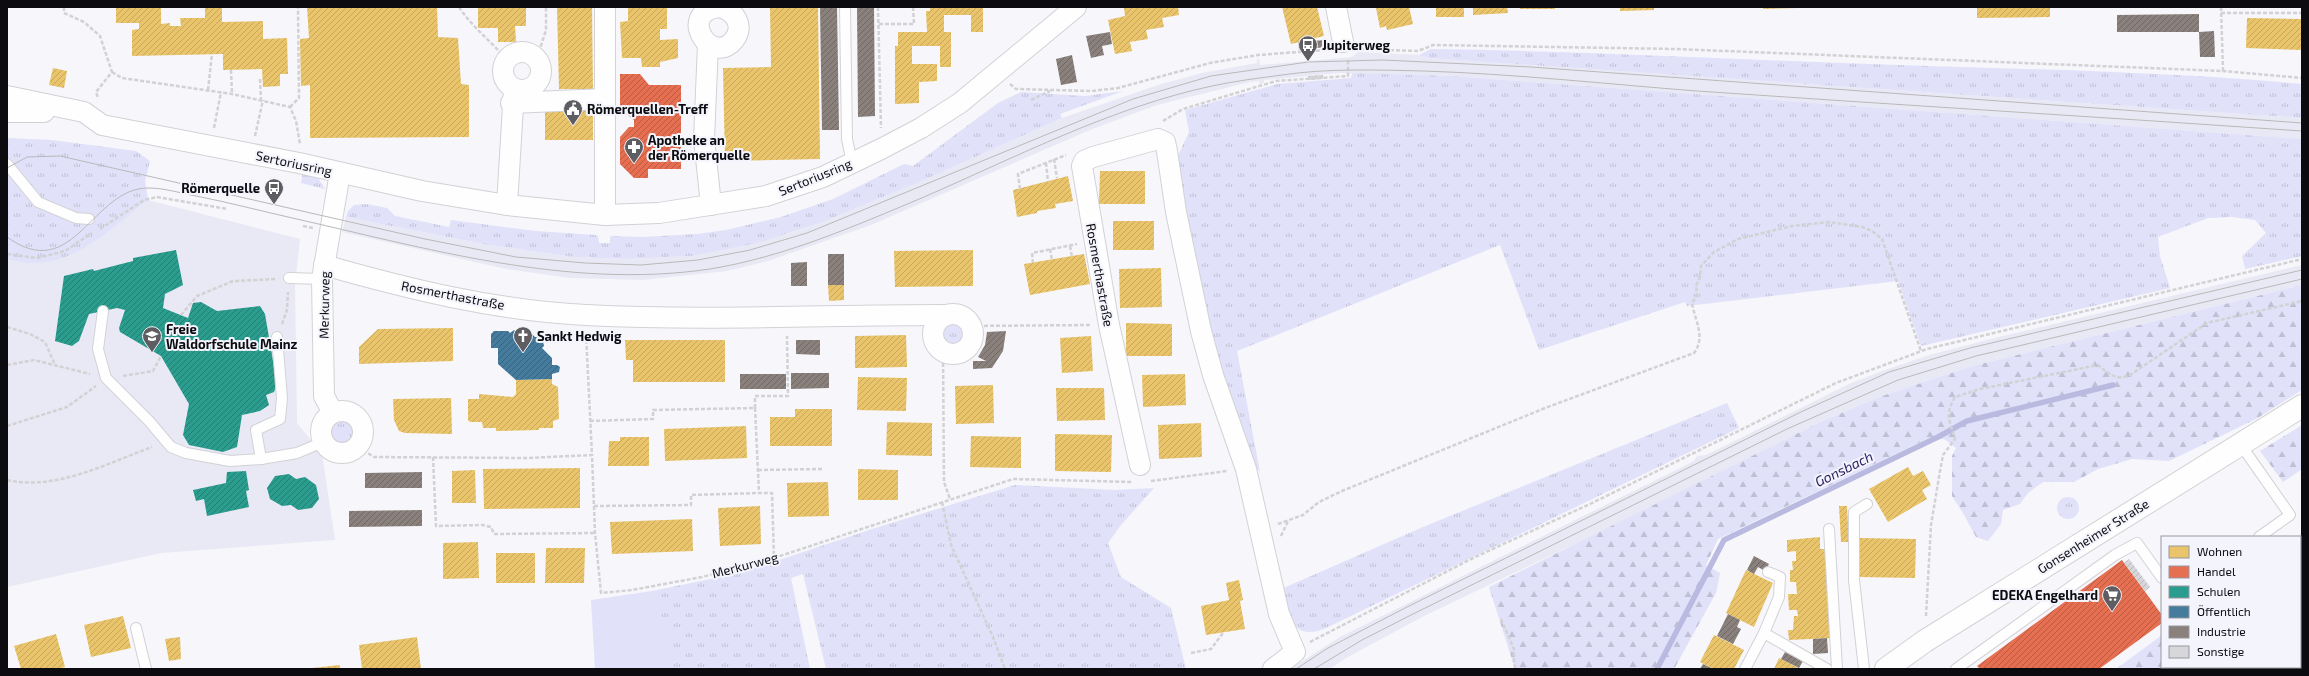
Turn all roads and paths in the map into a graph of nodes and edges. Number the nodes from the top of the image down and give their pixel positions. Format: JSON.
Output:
{"nodes":[{"id":1,"x":64,"y":7,"type":"edge"},
{"id":2,"x":298,"y":7,"type":"edge"},
{"id":3,"x":459,"y":7,"type":"edge"},
{"id":4,"x":546,"y":7,"type":"edge"},
{"id":5,"x":605,"y":7,"type":"edge"},
{"id":6,"x":720,"y":7,"type":"edge"},
{"id":7,"x":845,"y":7,"type":"edge"},
{"id":8,"x":878,"y":7,"type":"edge"},
{"id":9,"x":913,"y":7,"type":"edge"},
{"id":10,"x":1076,"y":7,"type":"edge"},
{"id":11,"x":1336,"y":7,"type":"edge"},
{"id":12,"x":2221,"y":7,"type":"edge"},
{"id":13,"x":2222,"y":13,"type":"junction"},
{"id":14,"x":2302,"y":13,"type":"edge"},
{"id":15,"x":879,"y":24,"type":"junction"},
{"id":16,"x":708,"y":44,"type":"junction"},
{"id":17,"x":1344,"y":49,"type":"junction"},
{"id":18,"x":212,"y":54,"type":"dead end"},
{"id":19,"x":537,"y":58,"type":"junction"},
{"id":20,"x":506,"y":59,"type":"junction"},
{"id":21,"x":231,"y":70,"type":"dead end"},
{"id":22,"x":2223,"y":71,"type":"junction"},
{"id":23,"x":112,"y":72,"type":"junction"},
{"id":24,"x":260,"y":78,"type":"dead end"},
{"id":25,"x":2302,"y":78,"type":"edge"},
{"id":26,"x":1016,"y":88,"type":"dead end"},
{"id":27,"x":208,"y":90,"type":"junction"},
{"id":28,"x":1051,"y":90,"type":"junction"},
{"id":29,"x":221,"y":92,"type":"junction"},
{"id":30,"x":232,"y":94,"type":"junction"},
{"id":31,"x":7,"y":96,"type":"edge"},
{"id":32,"x":513,"y":96,"type":"junction"},
{"id":33,"x":606,"y":99,"type":"junction"},
{"id":34,"x":262,"y":100,"type":"junction"},
{"id":35,"x":1031,"y":100,"type":"dead end"},
{"id":36,"x":290,"y":107,"type":"junction"},
{"id":37,"x":92,"y":108,"type":"junction"},
{"id":38,"x":7,"y":112,"type":"edge"},
{"id":39,"x":1158,"y":132,"type":"junction"},
{"id":40,"x":210,"y":146,"type":"junction"},
{"id":41,"x":300,"y":149,"type":"dead end"},
{"id":42,"x":881,"y":149,"type":"junction"},
{"id":43,"x":250,"y":154,"type":"junction"},
{"id":44,"x":1054,"y":159,"type":"junction"},
{"id":45,"x":1084,"y":161,"type":"junction"},
{"id":46,"x":1046,"y":162,"type":"junction"},
{"id":47,"x":852,"y":163,"type":"junction"},
{"id":48,"x":7,"y":164,"type":"edge"},
{"id":49,"x":340,"y":173,"type":"junction"},
{"id":50,"x":1057,"y":178,"type":"dead end"},
{"id":51,"x":249,"y":181,"type":"dead end"},
{"id":52,"x":1048,"y":182,"type":"dead end"},
{"id":53,"x":247,"y":189,"type":"dead end"},
{"id":54,"x":1020,"y":189,"type":"dead end"},
{"id":55,"x":507,"y":205,"type":"junction"},
{"id":56,"x":711,"y":205,"type":"junction"},
{"id":57,"x":228,"y":209,"type":"dead end"},
{"id":58,"x":605,"y":215,"type":"junction"},
{"id":59,"x":89,"y":219,"type":"dead end"},
{"id":60,"x":1093,"y":241,"type":"junction"},
{"id":61,"x":1070,"y":246,"type":"junction"},
{"id":62,"x":1050,"y":249,"type":"junction"},
{"id":63,"x":7,"y":254,"type":"edge"},
{"id":64,"x":1072,"y":257,"type":"dead end"},
{"id":65,"x":2302,"y":259,"type":"edge"},
{"id":66,"x":1052,"y":260,"type":"dead end"},
{"id":67,"x":1033,"y":263,"type":"dead end"},
{"id":68,"x":323,"y":272,"type":"junction"},
{"id":69,"x":289,"y":278,"type":"junction"},
{"id":70,"x":2302,"y":301,"type":"edge"},
{"id":71,"x":287,"y":310,"type":"dead end"},
{"id":72,"x":103,"y":311,"type":"dead end"},
{"id":73,"x":181,"y":315,"type":"dead end"},
{"id":74,"x":585,"y":315,"type":"junction"},
{"id":75,"x":944,"y":315,"type":"junction"},
{"id":76,"x":786,"y":317,"type":"junction"},
{"id":77,"x":1090,"y":325,"type":"dead end"},
{"id":78,"x":972,"y":326,"type":"junction"},
{"id":79,"x":7,"y":328,"type":"edge"},
{"id":80,"x":277,"y":337,"type":"dead end"},
{"id":81,"x":942,"y":351,"type":"junction"},
{"id":82,"x":1921,"y":351,"type":"junction"},
{"id":83,"x":55,"y":365,"type":"dead end"},
{"id":84,"x":106,"y":378,"type":"junction"},
{"id":85,"x":2302,"y":406,"type":"edge"},
{"id":86,"x":755,"y":408,"type":"junction"},
{"id":87,"x":332,"y":413,"type":"junction"},
{"id":88,"x":590,"y":421,"type":"junction"},
{"id":89,"x":7,"y":426,"type":"edge"},
{"id":90,"x":167,"y":441,"type":"junction"},
{"id":91,"x":323,"y":442,"type":"junction"},
{"id":92,"x":2241,"y":445,"type":"junction"},
{"id":93,"x":358,"y":447,"type":"junction"},
{"id":94,"x":592,"y":456,"type":"junction"},
{"id":95,"x":433,"y":457,"type":"junction"},
{"id":96,"x":261,"y":459,"type":"junction"},
{"id":97,"x":1140,"y":465,"type":"dead end"},
{"id":98,"x":822,"y":469,"type":"dead end"},
{"id":99,"x":758,"y":470,"type":"junction"},
{"id":100,"x":7,"y":480,"type":"edge"},
{"id":101,"x":1034,"y":480,"type":"dead end"},
{"id":102,"x":759,"y":493,"type":"junction"},
{"id":103,"x":950,"y":499,"type":"junction"},
{"id":104,"x":942,"y":502,"type":"junction"},
{"id":105,"x":1867,"y":504,"type":"dead end"},
{"id":106,"x":594,"y":506,"type":"junction"},
{"id":107,"x":1829,"y":529,"type":"dead end"},
{"id":108,"x":1260,"y":530,"type":"junction"},
{"id":109,"x":595,"y":533,"type":"junction"},
{"id":110,"x":2261,"y":536,"type":"edge"},
{"id":111,"x":774,"y":558,"type":"junction"},
{"id":112,"x":1768,"y":572,"type":"dead end"},
{"id":113,"x":2161,"y":577,"type":"edge"},
{"id":114,"x":1501,"y":619,"type":"dead end"},
{"id":115,"x":1926,"y":620,"type":"dead end"},
{"id":116,"x":136,"y":628,"type":"dead end"},
{"id":117,"x":1223,"y":633,"type":"dead end"},
{"id":118,"x":1764,"y":633,"type":"junction"},
{"id":119,"x":1295,"y":652,"type":"junction"},
{"id":120,"x":1191,"y":653,"type":"dead end"},
{"id":121,"x":1892,"y":667,"type":"edge"},
{"id":122,"x":1824,"y":668,"type":"edge"},
{"id":123,"x":146,"y":669,"type":"edge"},
{"id":124,"x":1005,"y":669,"type":"edge"},
{"id":125,"x":1274,"y":669,"type":"edge"},
{"id":126,"x":1516,"y":669,"type":"edge"},
{"id":127,"x":1745,"y":669,"type":"edge"},
{"id":128,"x":1837,"y":669,"type":"edge"},
{"id":129,"x":1864,"y":669,"type":"edge"},
{"id":130,"x":1956,"y":669,"type":"edge"}],
"edges":[{"from":1,"to":23,"type":"path"},
{"from":2,"to":36,"type":"path"},
{"from":3,"to":20,"type":"path"},
{"from":4,"to":19,"type":"path"},
{"from":5,"to":33,"type":"street"},
{"from":6,"to":16,"type":"street"},
{"from":6,"to":16,"type":"street"},
{"from":7,"to":47,"type":"lane"},
{"from":8,"to":15,"type":"path"},
{"from":9,"to":15,"type":"path"},
{"from":10,"to":42,"type":"street","name":"Sertoriusring"},
{"from":11,"to":17,"type":"street"},
{"from":12,"to":13,"type":"path"},
{"from":13,"to":14,"type":"path"},
{"from":13,"to":22,"type":"path"},
{"from":15,"to":42,"type":"path"},
{"from":16,"to":56,"type":"street"},
{"from":17,"to":22,"type":"path"},
{"from":17,"to":28,"type":"path"},
{"from":17,"to":39,"type":"path"},
{"from":18,"to":27,"type":"path"},
{"from":19,"to":20,"type":"street"},
{"from":19,"to":32,"type":"street"},
{"from":20,"to":32,"type":"street"},
{"from":21,"to":30,"type":"path"},
{"from":22,"to":25,"type":"path"},
{"from":23,"to":27,"type":"path"},
{"from":23,"to":37,"type":"path"},
{"from":24,"to":34,"type":"path"},
{"from":26,"to":28,"type":"path"},
{"from":27,"to":29,"type":"path"},
{"from":28,"to":35,"type":"path"},
{"from":29,"to":30,"type":"path"},
{"from":29,"to":40,"type":"path"},
{"from":30,"to":34,"type":"path"},
{"from":31,"to":37,"type":"street","name":"Sertoriusring"},
{"from":32,"to":33,"type":"street"},
{"from":32,"to":55,"type":"street"},
{"from":33,"to":58,"type":"street"},
{"from":34,"to":36,"type":"path"},
{"from":34,"to":43,"type":"path"},
{"from":36,"to":41,"type":"path"},
{"from":37,"to":38,"type":"street"},
{"from":37,"to":40,"type":"street","name":"Sertoriusring"},
{"from":39,"to":45,"type":"street"},
{"from":39,"to":108,"type":"street"},
{"from":40,"to":43,"type":"street","name":"Sertoriusring"},
{"from":42,"to":47,"type":"street","name":"Sertoriusring"},
{"from":43,"to":49,"type":"street","name":"Sertoriusring"},
{"from":44,"to":45,"type":"path"},
{"from":44,"to":46,"type":"path"},
{"from":44,"to":50,"type":"path"},
{"from":45,"to":60,"type":"street","name":"Rosmerthastraße"},
{"from":46,"to":52,"type":"path"},
{"from":46,"to":54,"type":"path"},
{"from":47,"to":56,"type":"street","name":"Sertoriusring"},
{"from":48,"to":59,"type":"lane"},
{"from":49,"to":55,"type":"street","name":"Sertoriusring"},
{"from":49,"to":68,"type":"street","name":"Merkurweg"},
{"from":51,"to":53,"type":"path"},
{"from":55,"to":58,"type":"street","name":"Sertoriusring"},
{"from":56,"to":58,"type":"street","name":"Sertoriusring"},
{"from":57,"to":63,"type":"path"},
{"from":60,"to":61,"type":"path"},
{"from":60,"to":97,"type":"street","name":"Rosmerthastraße"},
{"from":61,"to":62,"type":"path"},
{"from":61,"to":64,"type":"path"},
{"from":62,"to":66,"type":"path"},
{"from":62,"to":67,"type":"path"},
{"from":65,"to":82,"type":"path"},
{"from":68,"to":69,"type":"lane"},
{"from":68,"to":74,"type":"street","name":"Rosmerthastraße"},
{"from":68,"to":87,"type":"street","name":"Merkurweg"},
{"from":69,"to":71,"type":"path"},
{"from":69,"to":73,"type":"path"},
{"from":70,"to":115,"type":"path"},
{"from":72,"to":84,"type":"lane"},
{"from":74,"to":76,"type":"street","name":"Rosmerthastraße"},
{"from":74,"to":88,"type":"path"},
{"from":75,"to":76,"type":"street","name":"Rosmerthastraße"},
{"from":75,"to":78,"type":"street","name":"Rosmerthastraße"},
{"from":75,"to":81,"type":"street"},
{"from":76,"to":86,"type":"path"},
{"from":77,"to":78,"type":"path","name":"Rosmerthastraße"},
{"from":78,"to":81,"type":"street"},
{"from":79,"to":83,"type":"path"},
{"from":80,"to":96,"type":"lane"},
{"from":81,"to":103,"type":"path"},
{"from":82,"to":108,"type":"path"},
{"from":82,"to":119,"type":"path"},
{"from":84,"to":89,"type":"path"},
{"from":84,"to":90,"type":"lane"},
{"from":85,"to":92,"type":"main road","name":"Gonsenheimer Straße"},
{"from":86,"to":88,"type":"path"},
{"from":86,"to":99,"type":"path"},
{"from":87,"to":91,"type":"street"},
{"from":87,"to":93,"type":"street"},
{"from":88,"to":94,"type":"path"},
{"from":90,"to":96,"type":"lane"},
{"from":90,"to":100,"type":"path"},
{"from":91,"to":93,"type":"street"},
{"from":91,"to":96,"type":"lane"},
{"from":92,"to":110,"type":"lane"},
{"from":92,"to":121,"type":"main road","name":"Gonsenheimer Straße"},
{"from":93,"to":95,"type":"path"},
{"from":94,"to":95,"type":"path"},
{"from":94,"to":106,"type":"path","name":"Merkurweg"},
{"from":95,"to":109,"type":"path"},
{"from":98,"to":99,"type":"path"},
{"from":99,"to":102,"type":"path"},
{"from":101,"to":103,"type":"path","name":"Merkurweg"},
{"from":102,"to":106,"type":"path"},
{"from":102,"to":111,"type":"path"},
{"from":103,"to":104,"type":"path","name":"Merkurweg"},
{"from":104,"to":111,"type":"path","name":"Merkurweg"},
{"from":104,"to":124,"type":"path"},
{"from":105,"to":129,"type":"lane"},
{"from":106,"to":109,"type":"path","name":"Merkurweg"},
{"from":107,"to":128,"type":"lane"},
{"from":108,"to":119,"type":"street"},
{"from":109,"to":111,"type":"path","name":"Merkurweg"},
{"from":112,"to":118,"type":"lane"},
{"from":113,"to":130,"type":"lane"},
{"from":114,"to":126,"type":"path"},
{"from":116,"to":123,"type":"lane"},
{"from":117,"to":120,"type":"path"},
{"from":118,"to":122,"type":"lane"},
{"from":118,"to":127,"type":"lane"},
{"from":119,"to":125,"type":"street"}]}
